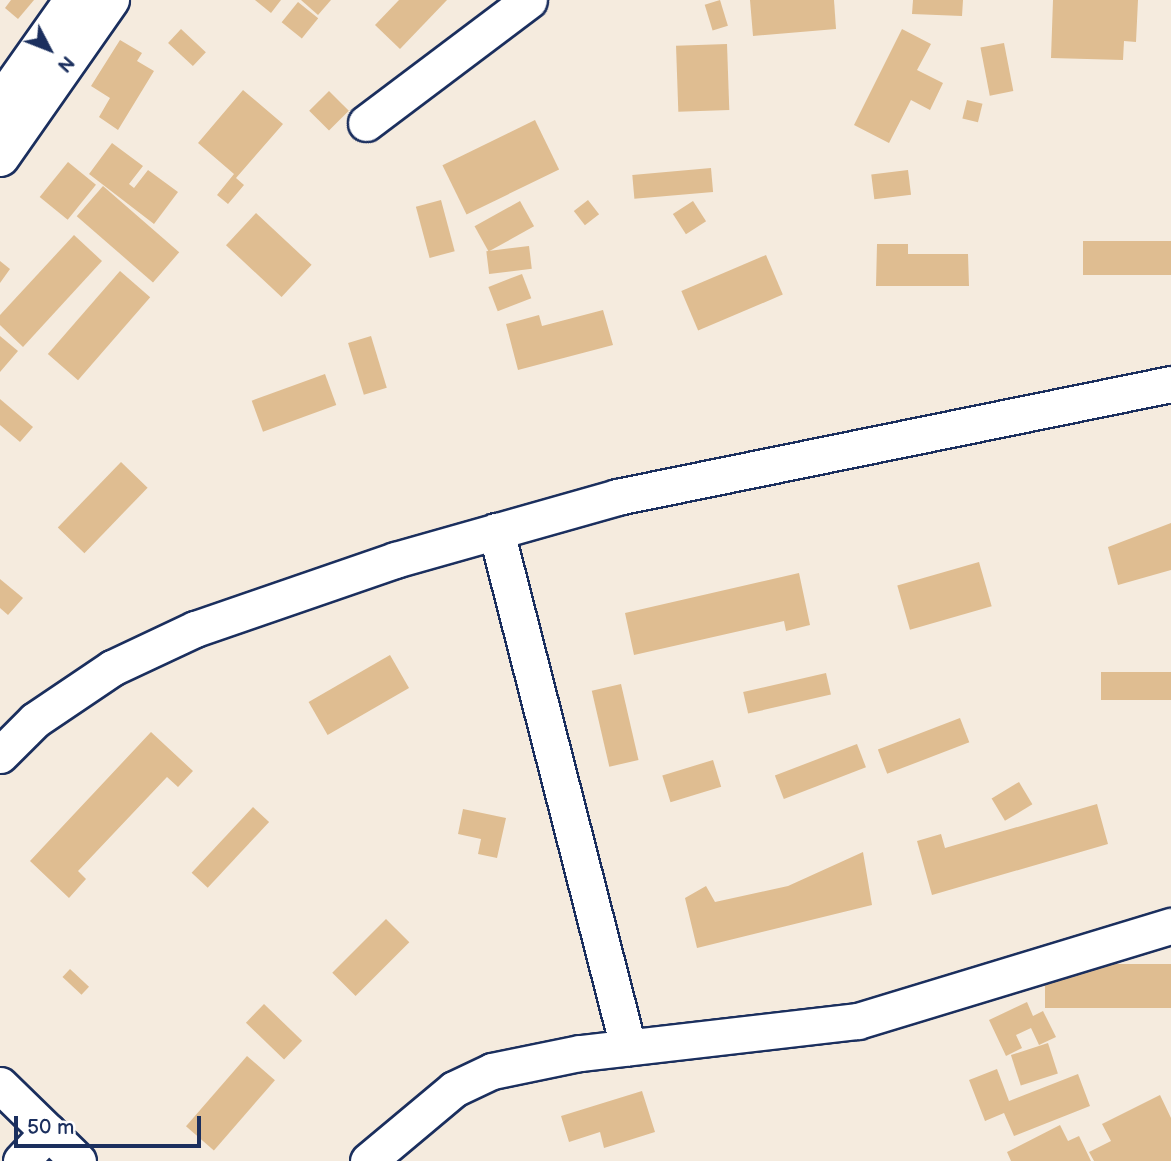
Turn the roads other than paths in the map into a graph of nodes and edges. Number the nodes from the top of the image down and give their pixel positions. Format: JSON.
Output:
{"nodes":[{"id":1,"x":74,"y":0,"type":"edge"},
{"id":2,"x":110,"y":0,"type":"edge"},
{"id":3,"x":529,"y":0,"type":"edge"},
{"id":4,"x":0,"y":105,"type":"edge"},
{"id":5,"x":366,"y":123,"type":"dead end"},
{"id":6,"x":0,"y":157,"type":"edge"},
{"id":7,"x":1171,"y":384,"type":"edge"},
{"id":8,"x":496,"y":531,"type":"junction"},
{"id":9,"x":0,"y":755,"type":"edge"},
{"id":10,"x":1171,"y":926,"type":"edge"},
{"id":11,"x":628,"y":1047,"type":"junction"},
{"id":12,"x":0,"y":1085,"type":"edge"},
{"id":13,"x":48,"y":1132,"type":"junction"},
{"id":14,"x":21,"y":1161,"type":"edge"},
{"id":15,"x":78,"y":1161,"type":"edge"},
{"id":16,"x":368,"y":1161,"type":"edge"}],
"edges":[{"from":1,"to":4,"type":"main road"},
{"from":2,"to":6,"type":"main road"},
{"from":3,"to":5,"type":"street"},
{"from":7,"to":8,"type":"street"},
{"from":8,"to":9,"type":"street"},
{"from":8,"to":11,"type":"street"},
{"from":10,"to":11,"type":"street"},
{"from":11,"to":16,"type":"street"},
{"from":12,"to":13,"type":"street"},
{"from":13,"to":14,"type":"street"},
{"from":13,"to":15,"type":"street"}]}
